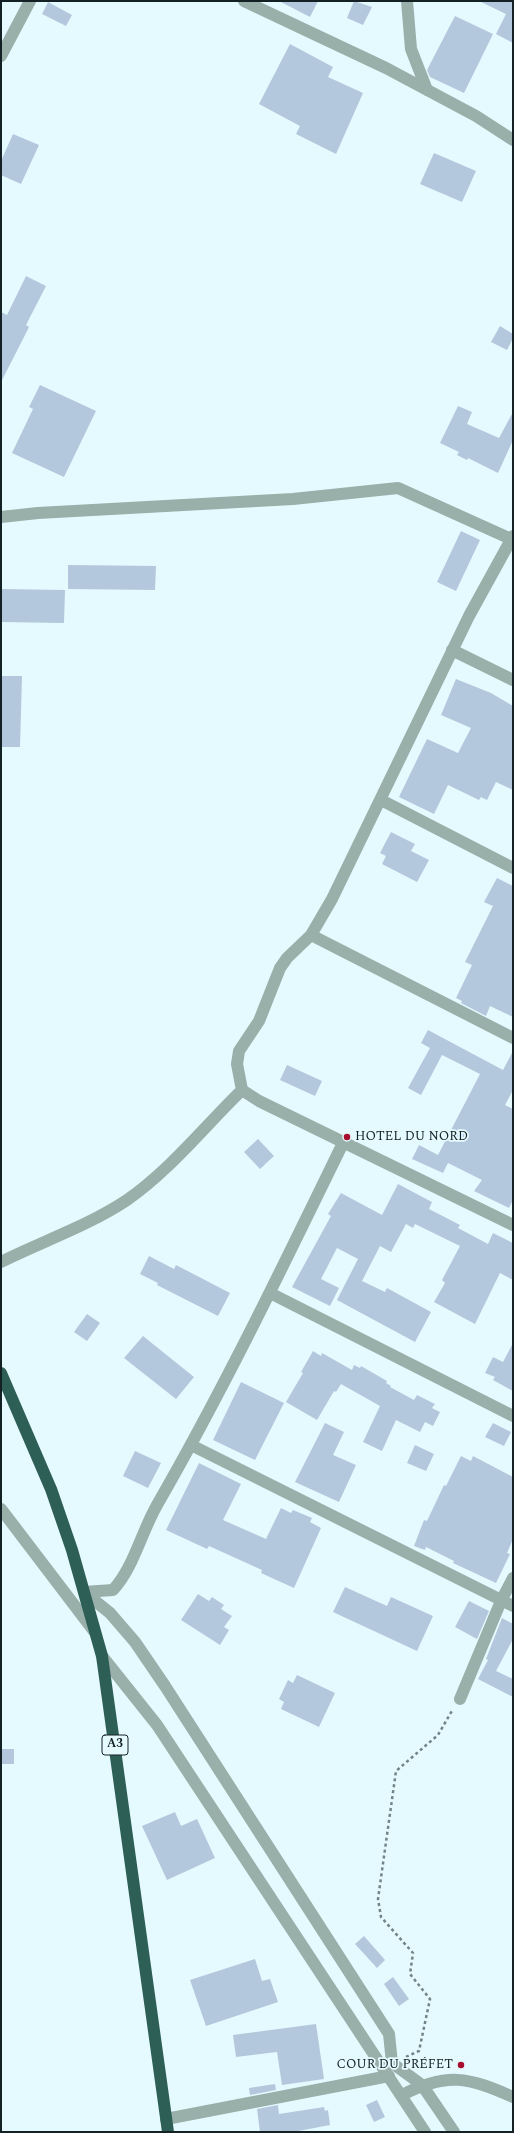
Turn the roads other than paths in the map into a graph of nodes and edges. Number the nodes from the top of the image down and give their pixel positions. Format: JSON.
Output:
{"nodes":[{"id":1,"x":30,"y":1,"type":"edge"},
{"id":2,"x":244,"y":1,"type":"edge"},
{"id":3,"x":407,"y":1,"type":"edge"},
{"id":4,"x":1,"y":56,"type":"edge"},
{"id":5,"x":426,"y":90,"type":"junction"},
{"id":6,"x":513,"y":140,"type":"edge"},
{"id":7,"x":1,"y":517,"type":"edge"},
{"id":8,"x":512,"y":537,"type":"edge"},
{"id":9,"x":452,"y":650,"type":"junction"},
{"id":10,"x":513,"y":680,"type":"edge"},
{"id":11,"x":381,"y":800,"type":"junction"},
{"id":12,"x":513,"y":868,"type":"edge"},
{"id":13,"x":311,"y":935,"type":"junction"},
{"id":14,"x":513,"y":1038,"type":"edge"},
{"id":15,"x":242,"y":1090,"type":"junction"},
{"id":16,"x":344,"y":1141,"type":"junction"},
{"id":17,"x":513,"y":1225,"type":"edge"},
{"id":18,"x":1,"y":1262,"type":"edge"},
{"id":19,"x":270,"y":1293,"type":"junction"},
{"id":20,"x":1,"y":1373,"type":"edge"},
{"id":21,"x":513,"y":1416,"type":"edge"},
{"id":22,"x":191,"y":1445,"type":"junction"},
{"id":23,"x":1,"y":1509,"type":"edge"},
{"id":24,"x":513,"y":1578,"type":"edge"},
{"id":25,"x":84,"y":1592,"type":"junction"},
{"id":26,"x":501,"y":1601,"type":"junction"},
{"id":27,"x":513,"y":1606,"type":"edge"},
{"id":28,"x":95,"y":1632,"type":"junction"},
{"id":29,"x":102,"y":1656,"type":"junction"},
{"id":30,"x":460,"y":1699,"type":"road end"},
{"id":31,"x":389,"y":2076,"type":"junction"},
{"id":32,"x":422,"y":2085,"type":"junction"},
{"id":33,"x":402,"y":2095,"type":"junction"},
{"id":34,"x":513,"y":2097,"type":"edge"},
{"id":35,"x":166,"y":2119,"type":"junction"},
{"id":36,"x":168,"y":2132,"type":"edge"},
{"id":37,"x":426,"y":2132,"type":"edge"},
{"id":38,"x":454,"y":2132,"type":"edge"}],
"edges":[{"from":1,"to":4,"type":"street"},
{"from":2,"to":5,"type":"street"},
{"from":3,"to":5,"type":"street"},
{"from":5,"to":6,"type":"street"},
{"from":7,"to":8,"type":"street"},
{"from":8,"to":9,"type":"street"},
{"from":9,"to":10,"type":"street"},
{"from":9,"to":11,"type":"street"},
{"from":11,"to":12,"type":"street"},
{"from":11,"to":13,"type":"street"},
{"from":13,"to":14,"type":"street"},
{"from":13,"to":15,"type":"street"},
{"from":15,"to":16,"type":"street"},
{"from":15,"to":18,"type":"street"},
{"from":16,"to":17,"type":"street"},
{"from":16,"to":19,"type":"street"},
{"from":19,"to":21,"type":"street"},
{"from":19,"to":22,"type":"street"},
{"from":20,"to":25,"type":"highway","number":"A3"},
{"from":22,"to":25,"type":"street"},
{"from":22,"to":26,"type":"street"},
{"from":23,"to":28,"type":"street"},
{"from":24,"to":26,"type":"street"},
{"from":25,"to":28,"type":"highway","number":"A3"},
{"from":25,"to":32,"type":"street"},
{"from":26,"to":27,"type":"street"},
{"from":26,"to":30,"type":"street"},
{"from":28,"to":29,"type":"highway","number":"A3"},
{"from":29,"to":31,"type":"street"},
{"from":29,"to":35,"type":"highway","number":"A3"},
{"from":31,"to":33,"type":"street"},
{"from":31,"to":35,"type":"street"},
{"from":32,"to":33,"type":"street"},
{"from":32,"to":34,"type":"street"},
{"from":32,"to":38,"type":"street"},
{"from":33,"to":37,"type":"street"},
{"from":35,"to":36,"type":"highway","number":"A3"}]}
